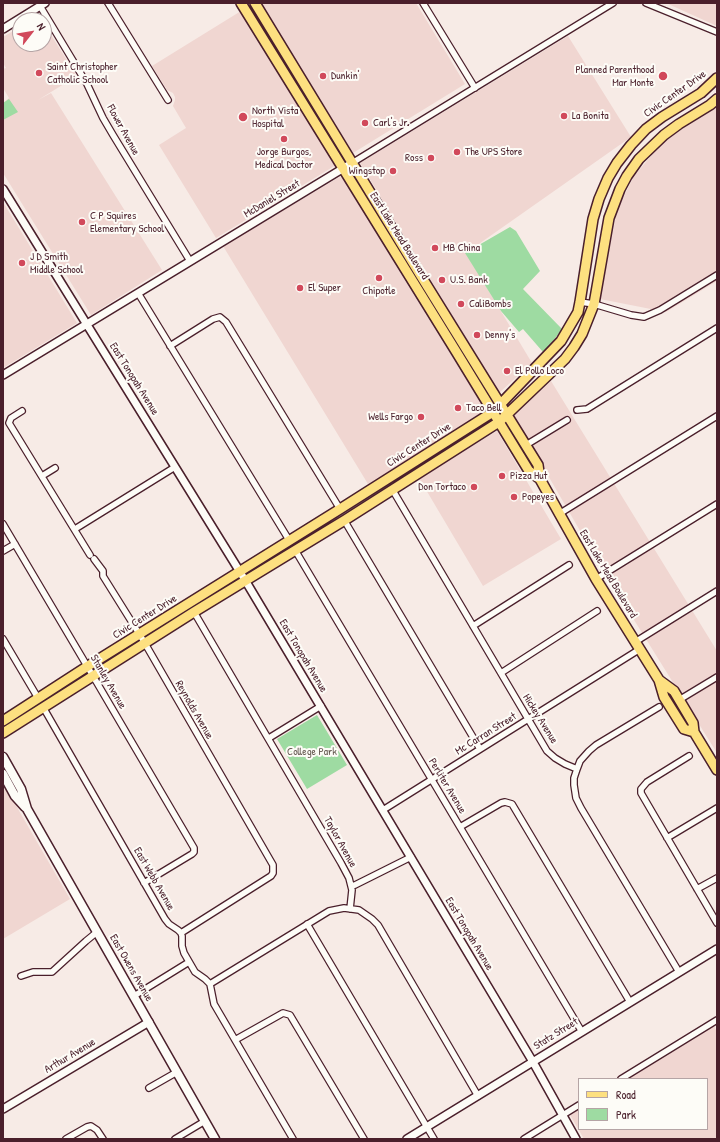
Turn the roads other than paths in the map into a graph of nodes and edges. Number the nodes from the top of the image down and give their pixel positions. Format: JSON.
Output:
{"nodes":[{"id":1,"x":108,"y":3,"type":"edge"},
{"id":2,"x":241,"y":3,"type":"edge"},
{"id":3,"x":255,"y":3,"type":"edge"},
{"id":4,"x":423,"y":3,"type":"edge"},
{"id":5,"x":613,"y":3,"type":"edge"},
{"id":6,"x":646,"y":3,"type":"edge"},
{"id":7,"x":43,"y":5,"type":"edge"},
{"id":8,"x":3,"y":29,"type":"edge"},
{"id":9,"x":717,"y":32,"type":"edge"},
{"id":10,"x":717,"y":78,"type":"edge"},
{"id":11,"x":301,"y":79,"type":"junction"},
{"id":12,"x":475,"y":88,"type":"junction"},
{"id":13,"x":717,"y":99,"type":"edge"},
{"id":14,"x":168,"y":100,"type":"dead end"},
{"id":15,"x":302,"y":101,"type":"junction"},
{"id":16,"x":352,"y":163,"type":"junction"},
{"id":17,"x":343,"y":169,"type":"junction"},
{"id":18,"x":3,"y":189,"type":"edge"},
{"id":19,"x":190,"y":261,"type":"junction"},
{"id":20,"x":717,"y":275,"type":"edge"},
{"id":21,"x":421,"y":276,"type":"junction"},
{"id":22,"x":413,"y":281,"type":"junction"},
{"id":23,"x":138,"y":293,"type":"junction"},
{"id":24,"x":580,"y":302,"type":"junction"},
{"id":25,"x":594,"y":304,"type":"junction"},
{"id":26,"x":87,"y":324,"type":"junction"},
{"id":27,"x":717,"y":328,"type":"edge"},
{"id":28,"x":170,"y":346,"type":"junction"},
{"id":29,"x":3,"y":375,"type":"edge"},
{"id":30,"x":501,"y":404,"type":"junction"},
{"id":31,"x":577,"y":410,"type":"dead end"},
{"id":32,"x":22,"y":411,"type":"dead end"},
{"id":33,"x":493,"y":412,"type":"junction"},
{"id":34,"x":507,"y":414,"type":"junction"},
{"id":35,"x":717,"y":416,"type":"edge"},
{"id":36,"x":567,"y":420,"type":"dead end"},
{"id":37,"x":499,"y":422,"type":"junction"},
{"id":38,"x":526,"y":445,"type":"junction"},
{"id":39,"x":175,"y":467,"type":"junction"},
{"id":40,"x":55,"y":468,"type":"dead end"},
{"id":41,"x":42,"y":476,"type":"junction"},
{"id":42,"x":540,"y":479,"type":"junction"},
{"id":43,"x":392,"y":489,"type":"junction"},
{"id":44,"x":365,"y":494,"type":"junction"},
{"id":45,"x":717,"y":504,"type":"edge"},
{"id":46,"x":340,"y":510,"type":"junction"},
{"id":47,"x":559,"y":514,"type":"junction"},
{"id":48,"x":345,"y":520,"type":"junction"},
{"id":49,"x":3,"y":524,"type":"edge"},
{"id":50,"x":75,"y":529,"type":"junction"},
{"id":51,"x":318,"y":536,"type":"junction"},
{"id":52,"x":289,"y":540,"type":"junction"},
{"id":53,"x":15,"y":544,"type":"junction"},
{"id":54,"x":295,"y":550,"type":"junction"},
{"id":55,"x":3,"y":551,"type":"edge"},
{"id":56,"x":569,"y":565,"type":"dead end"},
{"id":57,"x":240,"y":571,"type":"junction"},
{"id":58,"x":596,"y":579,"type":"junction"},
{"id":59,"x":246,"y":580,"type":"junction"},
{"id":60,"x":717,"y":591,"type":"edge"},
{"id":61,"x":597,"y":610,"type":"dead end"},
{"id":62,"x":194,"y":612,"type":"junction"},
{"id":63,"x":473,"y":626,"type":"junction"},
{"id":64,"x":139,"y":634,"type":"junction"},
{"id":65,"x":3,"y":639,"type":"edge"},
{"id":66,"x":144,"y":644,"type":"junction"},
{"id":67,"x":638,"y":646,"type":"junction"},
{"id":68,"x":88,"y":666,"type":"junction"},
{"id":69,"x":501,"y":673,"type":"junction"},
{"id":70,"x":93,"y":676,"type":"junction"},
{"id":71,"x":717,"y":677,"type":"edge"},
{"id":72,"x":659,"y":680,"type":"junction"},
{"id":73,"x":38,"y":698,"type":"junction"},
{"id":74,"x":679,"y":700,"type":"junction"},
{"id":75,"x":321,"y":706,"type":"junction"},
{"id":76,"x":43,"y":707,"type":"junction"},
{"id":77,"x":659,"y":707,"type":"dead end"},
{"id":78,"x":528,"y":719,"type":"junction"},
{"id":79,"x":3,"y":721,"type":"edge"},
{"id":80,"x":694,"y":732,"type":"junction"},
{"id":81,"x":3,"y":733,"type":"edge"},
{"id":82,"x":269,"y":738,"type":"junction"},
{"id":83,"x":480,"y":749,"type":"junction"},
{"id":84,"x":689,"y":756,"type":"dead end"},
{"id":85,"x":3,"y":757,"type":"edge"},
{"id":86,"x":717,"y":768,"type":"edge"},
{"id":87,"x":577,"y":769,"type":"junction"},
{"id":88,"x":3,"y":774,"type":"edge"},
{"id":89,"x":432,"y":779,"type":"junction"},
{"id":90,"x":27,"y":808,"type":"junction"},
{"id":91,"x":717,"y":808,"type":"edge"},
{"id":92,"x":383,"y":810,"type":"junction"},
{"id":93,"x":460,"y":827,"type":"junction"},
{"id":94,"x":666,"y":838,"type":"junction"},
{"id":95,"x":411,"y":857,"type":"junction"},
{"id":96,"x":717,"y":878,"type":"edge"},
{"id":97,"x":144,"y":883,"type":"junction"},
{"id":98,"x":351,"y":886,"type":"junction"},
{"id":99,"x":697,"y":890,"type":"junction"},
{"id":100,"x":350,"y":909,"type":"junction"},
{"id":101,"x":717,"y":922,"type":"edge"},
{"id":102,"x":307,"y":924,"type":"junction"},
{"id":103,"x":98,"y":932,"type":"junction"},
{"id":104,"x":181,"y":933,"type":"junction"},
{"id":105,"x":717,"y":949,"type":"edge"},
{"id":106,"x":189,"y":962,"type":"junction"},
{"id":107,"x":679,"y":972,"type":"junction"},
{"id":108,"x":21,"y":976,"type":"dead end"},
{"id":109,"x":210,"y":984,"type":"junction"},
{"id":110,"x":134,"y":996,"type":"junction"},
{"id":111,"x":630,"y":1002,"type":"junction"},
{"id":112,"x":717,"y":1020,"type":"edge"},
{"id":113,"x":149,"y":1022,"type":"junction"},
{"id":114,"x":582,"y":1032,"type":"junction"},
{"id":115,"x":235,"y":1040,"type":"junction"},
{"id":116,"x":533,"y":1062,"type":"junction"},
{"id":117,"x":177,"y":1072,"type":"junction"},
{"id":118,"x":623,"y":1078,"type":"edge"},
{"id":119,"x":149,"y":1088,"type":"dead end"},
{"id":120,"x":478,"y":1096,"type":"junction"},
{"id":121,"x":578,"y":1106,"type":"edge"},
{"id":122,"x":3,"y":1109,"type":"edge"},
{"id":123,"x":563,"y":1115,"type":"junction"},
{"id":124,"x":205,"y":1121,"type":"junction"},
{"id":125,"x":427,"y":1127,"type":"junction"},
{"id":126,"x":66,"y":1139,"type":"edge"},
{"id":127,"x":103,"y":1139,"type":"edge"},
{"id":128,"x":175,"y":1139,"type":"edge"},
{"id":129,"x":215,"y":1139,"type":"edge"},
{"id":130,"x":293,"y":1139,"type":"edge"},
{"id":131,"x":364,"y":1139,"type":"edge"},
{"id":132,"x":407,"y":1139,"type":"edge"},
{"id":133,"x":434,"y":1139,"type":"edge"},
{"id":134,"x":524,"y":1139,"type":"edge"},
{"id":135,"x":576,"y":1139,"type":"edge"}],
"edges":[{"from":1,"to":14,"type":"street"},
{"from":2,"to":15,"type":"main road","name":"East Lake Mead Boulevard"},
{"from":3,"to":11,"type":"main road","name":"East Lake Mead Boulevard"},
{"from":4,"to":12,"type":"street"},
{"from":5,"to":12,"type":"street","name":"McDaniel Street"},
{"from":6,"to":9,"type":"street"},
{"from":7,"to":8,"type":"street"},
{"from":7,"to":19,"type":"street","name":"Flower Avenue"},
{"from":10,"to":24,"type":"main road","name":"Civic Center Drive"},
{"from":11,"to":15,"type":"main road"},
{"from":11,"to":16,"type":"main road","name":"East Lake Mead Boulevard"},
{"from":12,"to":16,"type":"street","name":"McDaniel Street"},
{"from":13,"to":25,"type":"main road","name":"Civic Center Drive"},
{"from":15,"to":17,"type":"main road","name":"East Lake Mead Boulevard"},
{"from":16,"to":17,"type":"street","name":"McDaniel Street"},
{"from":16,"to":21,"type":"main road","name":"East Lake Mead Boulevard"},
{"from":17,"to":19,"type":"street","name":"McDaniel Street"},
{"from":17,"to":22,"type":"main road","name":"East Lake Mead Boulevard"},
{"from":18,"to":26,"type":"street","name":"East Tonopah Avenue"},
{"from":19,"to":23,"type":"street","name":"McDaniel Street"},
{"from":20,"to":25,"type":"street"},
{"from":21,"to":22,"type":"main road"},
{"from":21,"to":30,"type":"main road","name":"East Lake Mead Boulevard"},
{"from":22,"to":33,"type":"main road","name":"East Lake Mead Boulevard"},
{"from":23,"to":26,"type":"street","name":"McDaniel Street"},
{"from":23,"to":28,"type":"street"},
{"from":24,"to":25,"type":"street"},
{"from":24,"to":30,"type":"main road","name":"Civic Center Drive"},
{"from":25,"to":34,"type":"main road","name":"Civic Center Drive"},
{"from":26,"to":29,"type":"street","name":"McDaniel Street"},
{"from":26,"to":39,"type":"street","name":"East Tonopah Avenue"},
{"from":27,"to":31,"type":"street"},
{"from":28,"to":46,"type":"street"},
{"from":28,"to":52,"type":"street"},
{"from":30,"to":33,"type":"main road","name":"Civic Center Drive"},
{"from":30,"to":34,"type":"main road","name":"East Lake Mead Boulevard"},
{"from":32,"to":41,"type":"street","name":"Reynolds Avenue"},
{"from":33,"to":37,"type":"main road","name":"East Lake Mead Boulevard"},
{"from":33,"to":44,"type":"main road","name":"Civic Center Drive"},
{"from":34,"to":37,"type":"main road","name":"Civic Center Drive"},
{"from":34,"to":38,"type":"main road","name":"East Lake Mead Boulevard"},
{"from":35,"to":47,"type":"street"},
{"from":36,"to":38,"type":"street"},
{"from":37,"to":42,"type":"main road","name":"East Lake Mead Boulevard"},
{"from":37,"to":43,"type":"main road","name":"Civic Center Drive"},
{"from":38,"to":42,"type":"main road","name":"East Lake Mead Boulevard"},
{"from":39,"to":50,"type":"street"},
{"from":39,"to":57,"type":"street","name":"East Tonopah Avenue"},
{"from":40,"to":41,"type":"street"},
{"from":41,"to":50,"type":"street","name":"Reynolds Avenue"},
{"from":42,"to":47,"type":"main road","name":"East Lake Mead Boulevard"},
{"from":43,"to":48,"type":"main road","name":"Civic Center Drive"},
{"from":43,"to":63,"type":"street","name":"Hickey Avenue"},
{"from":44,"to":46,"type":"main road","name":"Civic Center Drive"},
{"from":44,"to":48,"type":"main road"},
{"from":45,"to":58,"type":"street"},
{"from":46,"to":51,"type":"main road"},
{"from":46,"to":52,"type":"main road","name":"Civic Center Drive"},
{"from":47,"to":58,"type":"main road","name":"East Lake Mead Boulevard"},
{"from":48,"to":51,"type":"main road","name":"Civic Center Drive"},
{"from":48,"to":83,"type":"street"},
{"from":49,"to":53,"type":"street","name":"Stanley Avenue"},
{"from":50,"to":64,"type":"street","name":"Reynolds Avenue"},
{"from":51,"to":54,"type":"main road","name":"Civic Center Drive"},
{"from":52,"to":57,"type":"main road","name":"Civic Center Drive"},
{"from":53,"to":55,"type":"street"},
{"from":53,"to":68,"type":"street","name":"Stanley Avenue"},
{"from":54,"to":59,"type":"main road","name":"Civic Center Drive"},
{"from":54,"to":89,"type":"street","name":"Perliter Avenue"},
{"from":56,"to":63,"type":"street"},
{"from":57,"to":59,"type":"street","name":"East Tonopah Avenue"},
{"from":57,"to":64,"type":"main road","name":"Civic Center Drive"},
{"from":58,"to":67,"type":"main road","name":"East Lake Mead Boulevard"},
{"from":59,"to":62,"type":"main road","name":"Civic Center Drive"},
{"from":59,"to":75,"type":"street","name":"East Tonopah Avenue"},
{"from":60,"to":67,"type":"street","name":"Mc Carran Street"},
{"from":61,"to":69,"type":"street"},
{"from":62,"to":66,"type":"main road","name":"Civic Center Drive"},
{"from":62,"to":82,"type":"street","name":"Taylor Avenue"},
{"from":63,"to":69,"type":"street","name":"Hickey Avenue"},
{"from":64,"to":66,"type":"street","name":"Reynolds Avenue"},
{"from":64,"to":68,"type":"main road","name":"Civic Center Drive"},
{"from":65,"to":73,"type":"street"},
{"from":66,"to":70,"type":"main road","name":"Civic Center Drive"},
{"from":66,"to":104,"type":"street","name":"Reynolds Avenue"},
{"from":67,"to":72,"type":"main road","name":"East Lake Mead Boulevard"},
{"from":67,"to":78,"type":"street","name":"Mc Carran Street"},
{"from":68,"to":70,"type":"street","name":"Stanley Avenue"},
{"from":68,"to":73,"type":"main road","name":"Civic Center Drive"},
{"from":69,"to":78,"type":"street","name":"Hickey Avenue"},
{"from":70,"to":76,"type":"main road","name":"Civic Center Drive"},
{"from":70,"to":97,"type":"street","name":"Stanley Avenue"},
{"from":71,"to":74,"type":"street"},
{"from":72,"to":74,"type":"main road","name":"East Lake Mead Boulevard"},
{"from":72,"to":80,"type":"main road","name":"East Lake Mead Boulevard"},
{"from":73,"to":79,"type":"main road","name":"Civic Center Drive"},
{"from":74,"to":80,"type":"main road","name":"East Lake Mead Boulevard"},
{"from":75,"to":82,"type":"street"},
{"from":75,"to":92,"type":"street","name":"East Tonopah Avenue"},
{"from":76,"to":81,"type":"main road","name":"Civic Center Drive"},
{"from":76,"to":97,"type":"street","name":"East Webb Avenue"},
{"from":77,"to":87,"type":"street"},
{"from":78,"to":83,"type":"street","name":"Mc Carran Street"},
{"from":78,"to":87,"type":"street","name":"Hickey Avenue"},
{"from":80,"to":86,"type":"main road","name":"East Lake Mead Boulevard"},
{"from":82,"to":98,"type":"street","name":"Taylor Avenue"},
{"from":83,"to":89,"type":"street","name":"Mc Carran Street"},
{"from":84,"to":94,"type":"street"},
{"from":85,"to":90,"type":"main road","name":"East Owens Avenue"},
{"from":87,"to":107,"type":"street"},
{"from":88,"to":90,"type":"main road","name":"East Owens Avenue"},
{"from":89,"to":92,"type":"street","name":"Mc Carran Street"},
{"from":89,"to":93,"type":"street","name":"Perliter Avenue"},
{"from":90,"to":103,"type":"main road","name":"East Owens Avenue"},
{"from":91,"to":94,"type":"street"},
{"from":92,"to":95,"type":"street","name":"East Tonopah Avenue"},
{"from":93,"to":111,"type":"street"},
{"from":93,"to":114,"type":"street","name":"Perliter Avenue"},
{"from":94,"to":99,"type":"street"},
{"from":95,"to":98,"type":"street"},
{"from":95,"to":116,"type":"street","name":"East Tonopah Avenue"},
{"from":96,"to":99,"type":"street"},
{"from":97,"to":104,"type":"street","name":"East Webb Avenue"},
{"from":98,"to":100,"type":"street","name":"Taylor Avenue"},
{"from":99,"to":101,"type":"street"},
{"from":100,"to":102,"type":"street"},
{"from":100,"to":120,"type":"street"},
{"from":102,"to":109,"type":"street"},
{"from":102,"to":125,"type":"street"},
{"from":103,"to":108,"type":"street"},
{"from":103,"to":110,"type":"main road","name":"East Owens Avenue"},
{"from":104,"to":106,"type":"street"},
{"from":105,"to":107,"type":"street","name":"Statz Street"},
{"from":106,"to":109,"type":"street"},
{"from":106,"to":110,"type":"street"},
{"from":107,"to":111,"type":"street","name":"Statz Street"},
{"from":109,"to":115,"type":"street"},
{"from":110,"to":113,"type":"main road","name":"East Owens Avenue"},
{"from":111,"to":114,"type":"street","name":"Statz Street"},
{"from":112,"to":118,"type":"street"},
{"from":113,"to":117,"type":"main road","name":"East Owens Avenue"},
{"from":113,"to":122,"type":"street","name":"Arthur Avenue"},
{"from":114,"to":116,"type":"street","name":"Statz Street"},
{"from":115,"to":130,"type":"street"},
{"from":115,"to":131,"type":"street"},
{"from":116,"to":120,"type":"street","name":"Statz Street"},
{"from":116,"to":123,"type":"street","name":"East Tonopah Avenue"},
{"from":117,"to":119,"type":"street"},
{"from":117,"to":124,"type":"main road","name":"East Owens Avenue"},
{"from":120,"to":125,"type":"street","name":"Statz Street"},
{"from":121,"to":123,"type":"street"},
{"from":123,"to":134,"type":"street"},
{"from":123,"to":135,"type":"street","name":"East Tonopah Avenue"},
{"from":124,"to":128,"type":"street"},
{"from":124,"to":129,"type":"main road","name":"East Owens Avenue"},
{"from":125,"to":132,"type":"street","name":"Statz Street"},
{"from":125,"to":133,"type":"street"},
{"from":126,"to":127,"type":"street"}]}
